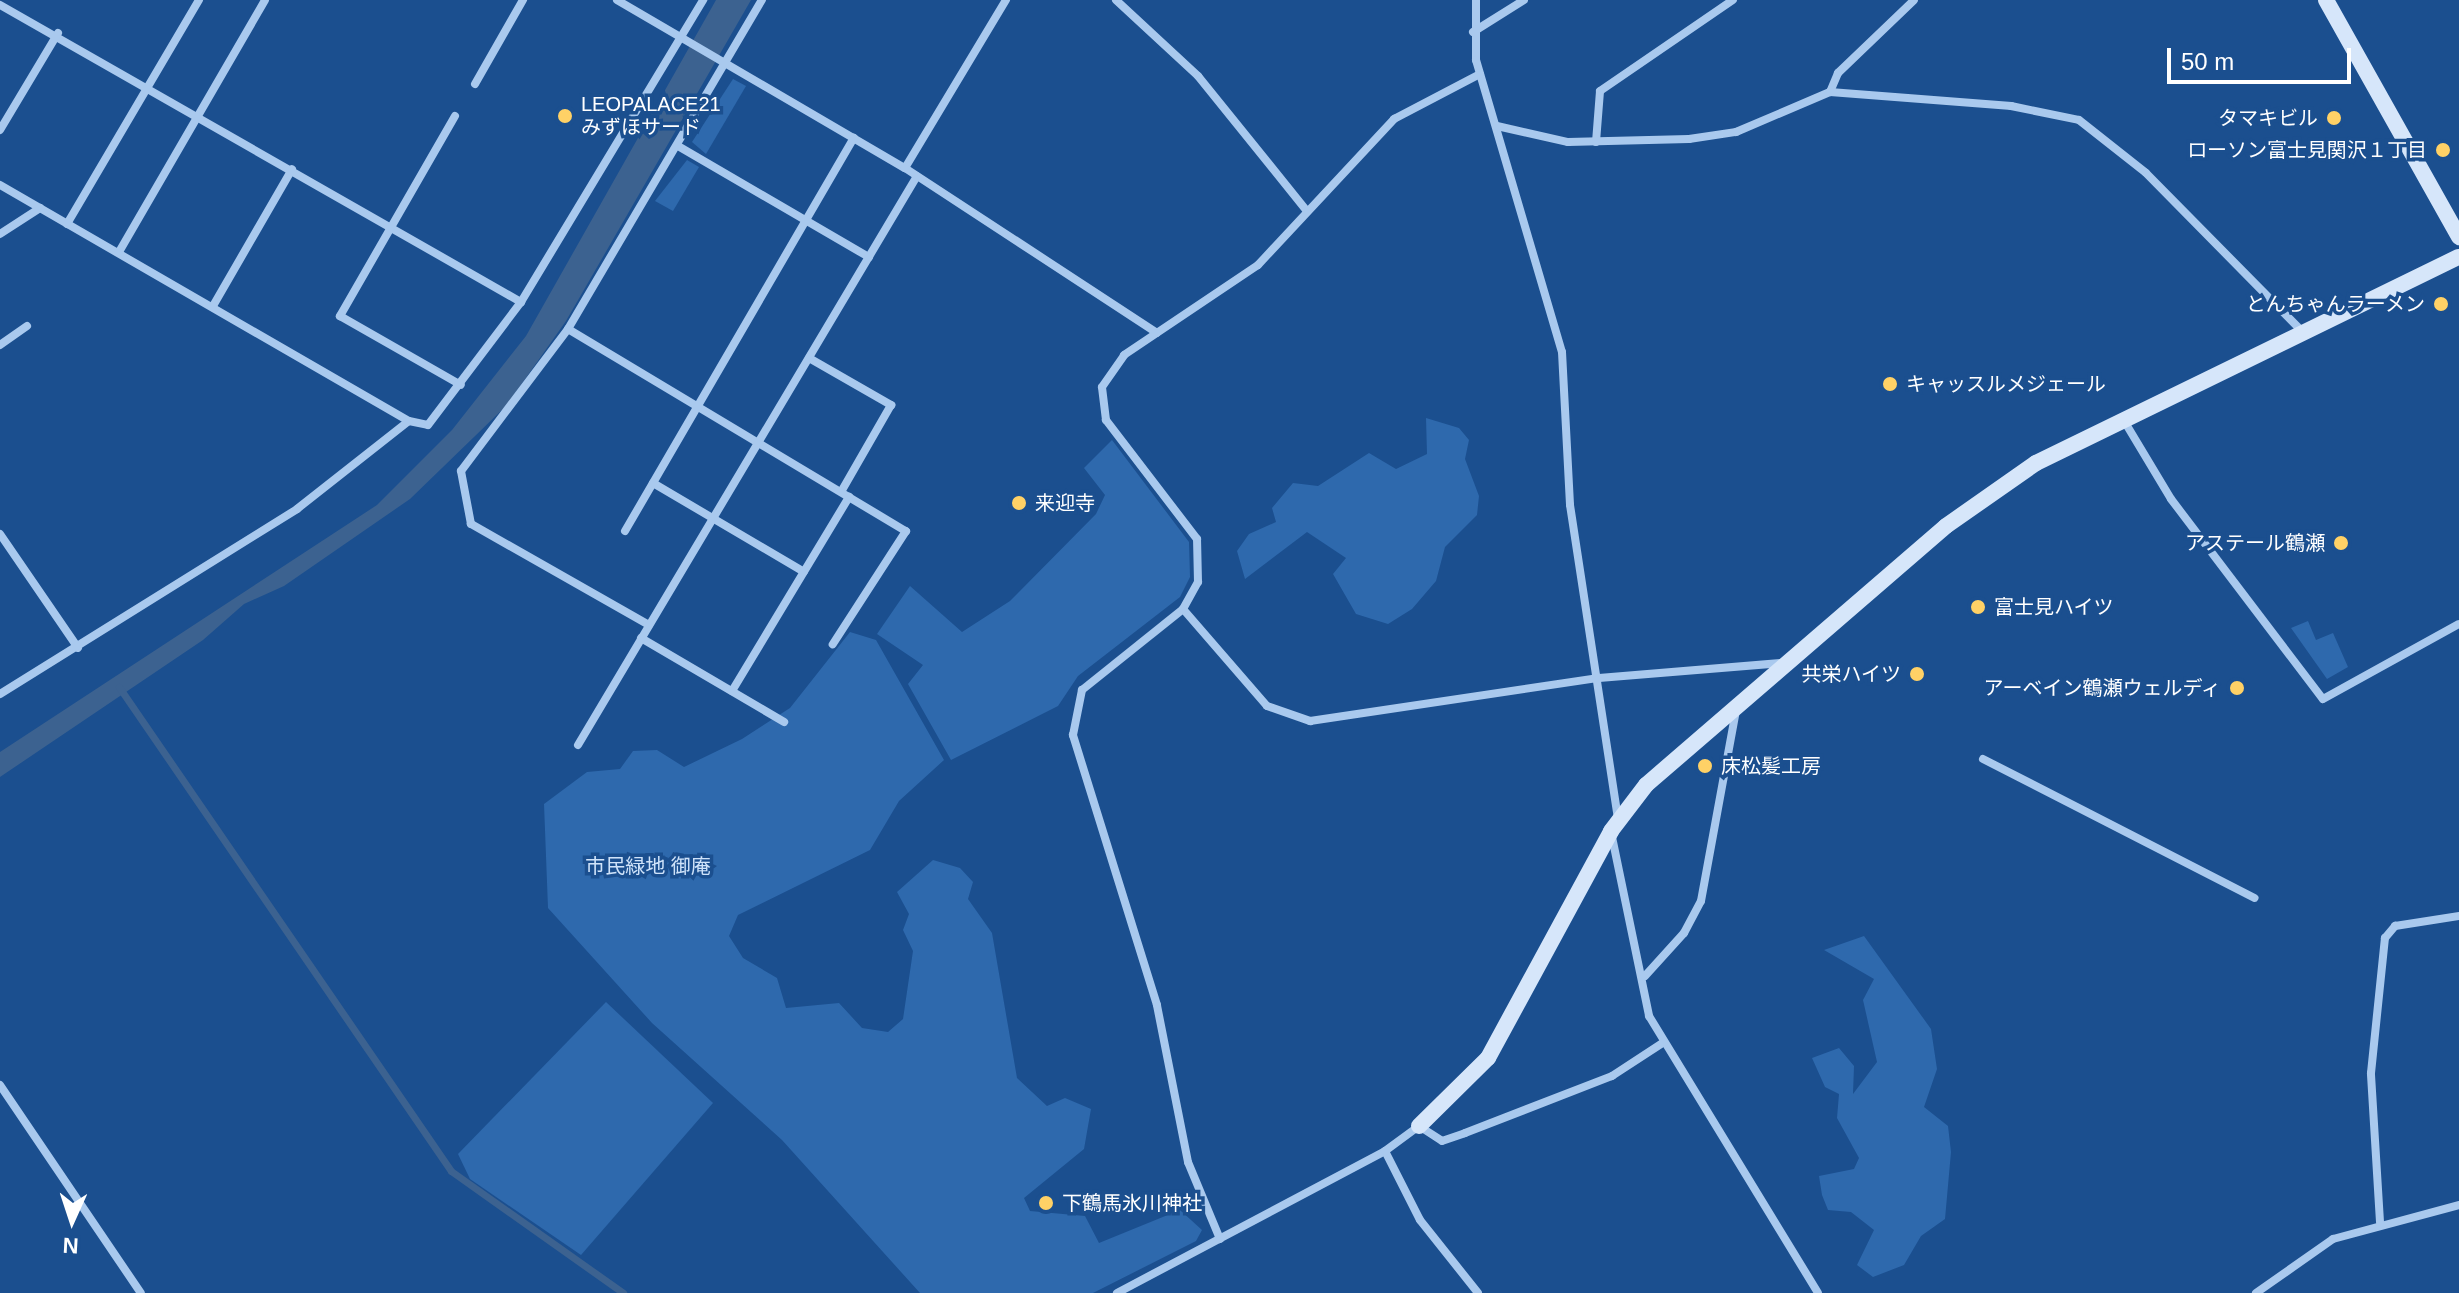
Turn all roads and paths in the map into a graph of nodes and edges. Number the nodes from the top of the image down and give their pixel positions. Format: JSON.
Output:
{"nodes":[{"id":1,"x":199,"y":0,"type":"edge"},
{"id":2,"x":265,"y":0,"type":"edge"},
{"id":3,"x":523,"y":0,"type":"edge"},
{"id":4,"x":617,"y":0,"type":"edge"},
{"id":5,"x":703,"y":0,"type":"edge"},
{"id":6,"x":762,"y":0,"type":"edge"},
{"id":7,"x":1006,"y":0,"type":"edge"},
{"id":8,"x":1116,"y":0,"type":"edge"},
{"id":9,"x":1476,"y":0,"type":"edge"},
{"id":10,"x":1524,"y":0,"type":"edge"},
{"id":11,"x":1733,"y":0,"type":"edge"},
{"id":12,"x":1914,"y":0,"type":"edge"},
{"id":13,"x":2326,"y":0,"type":"edge"},
{"id":14,"x":0,"y":5,"type":"edge"},
{"id":15,"x":1473,"y":32,"type":"junction"},
{"id":16,"x":58,"y":33,"type":"junction"},
{"id":17,"x":681,"y":37,"type":"junction"},
{"id":18,"x":727,"y":63,"type":"junction"},
{"id":19,"x":1480,"y":74,"type":"junction"},
{"id":20,"x":475,"y":84,"type":"dead end"},
{"id":21,"x":149,"y":85,"type":"junction"},
{"id":22,"x":1830,"y":92,"type":"junction"},
{"id":23,"x":199,"y":115,"type":"junction"},
{"id":24,"x":455,"y":116,"type":"dead end"},
{"id":25,"x":1497,"y":126,"type":"junction"},
{"id":26,"x":0,"y":130,"type":"edge"},
{"id":27,"x":854,"y":138,"type":"junction"},
{"id":28,"x":1596,"y":142,"type":"junction"},
{"id":29,"x":678,"y":146,"type":"junction"},
{"id":30,"x":905,"y":168,"type":"junction"},
{"id":31,"x":292,"y":169,"type":"junction"},
{"id":32,"x":917,"y":176,"type":"junction"},
{"id":33,"x":0,"y":185,"type":"edge"},
{"id":34,"x":40,"y":208,"type":"junction"},
{"id":35,"x":1307,"y":211,"type":"junction"},
{"id":36,"x":805,"y":221,"type":"junction"},
{"id":37,"x":67,"y":224,"type":"junction"},
{"id":38,"x":392,"y":227,"type":"junction"},
{"id":39,"x":0,"y":234,"type":"edge"},
{"id":40,"x":2459,"y":237,"type":"edge"},
{"id":41,"x":119,"y":252,"type":"junction"},
{"id":42,"x":869,"y":257,"type":"junction"},
{"id":43,"x":2459,"y":257,"type":"edge"},
{"id":44,"x":521,"y":302,"type":"junction"},
{"id":45,"x":213,"y":306,"type":"junction"},
{"id":46,"x":27,"y":326,"type":"dead end"},
{"id":47,"x":568,"y":329,"type":"junction"},
{"id":48,"x":2302,"y":331,"type":"junction"},
{"id":49,"x":1157,"y":333,"type":"junction"},
{"id":50,"x":0,"y":345,"type":"edge"},
{"id":51,"x":809,"y":358,"type":"junction"},
{"id":52,"x":461,"y":385,"type":"junction"},
{"id":53,"x":697,"y":406,"type":"junction"},
{"id":54,"x":2123,"y":419,"type":"junction"},
{"id":55,"x":409,"y":421,"type":"junction"},
{"id":56,"x":758,"y":443,"type":"junction"},
{"id":57,"x":653,"y":483,"type":"junction"},
{"id":58,"x":845,"y":495,"type":"junction"},
{"id":59,"x":713,"y":518,"type":"junction"},
{"id":60,"x":625,"y":531,"type":"dead end"},
{"id":61,"x":0,"y":534,"type":"edge"},
{"id":62,"x":804,"y":572,"type":"junction"},
{"id":63,"x":1183,"y":609,"type":"junction"},
{"id":64,"x":2459,"y":624,"type":"edge"},
{"id":65,"x":649,"y":625,"type":"junction"},
{"id":66,"x":641,"y":638,"type":"junction"},
{"id":67,"x":833,"y":644,"type":"dead end"},
{"id":68,"x":78,"y":648,"type":"junction"},
{"id":69,"x":1786,"y":663,"type":"junction"},
{"id":70,"x":1599,"y":678,"type":"junction"},
{"id":71,"x":732,"y":691,"type":"junction"},
{"id":72,"x":0,"y":694,"type":"edge"},
{"id":73,"x":1738,"y":702,"type":"junction"},
{"id":74,"x":784,"y":722,"type":"dead end"},
{"id":75,"x":578,"y":745,"type":"dead end"},
{"id":76,"x":1983,"y":759,"type":"dead end"},
{"id":77,"x":1614,"y":825,"type":"junction"},
{"id":78,"x":2255,"y":898,"type":"dead end"},
{"id":79,"x":2459,"y":916,"type":"edge"},
{"id":80,"x":1645,"y":976,"type":"junction"},
{"id":81,"x":1664,"y":1042,"type":"junction"},
{"id":82,"x":0,"y":1085,"type":"edge"},
{"id":83,"x":1419,"y":1126,"type":"junction"},
{"id":84,"x":1385,"y":1151,"type":"junction"},
{"id":85,"x":2459,"y":1205,"type":"edge"},
{"id":86,"x":2380,"y":1222,"type":"junction"},
{"id":87,"x":1220,"y":1239,"type":"junction"},
{"id":88,"x":141,"y":1293,"type":"edge"},
{"id":89,"x":1117,"y":1293,"type":"edge"},
{"id":90,"x":1478,"y":1293,"type":"edge"},
{"id":91,"x":1818,"y":1293,"type":"edge"},
{"id":92,"x":2256,"y":1293,"type":"edge"}],
"edges":[{"from":1,"to":21,"type":"street"},
{"from":2,"to":23,"type":"street"},
{"from":3,"to":20,"type":"street"},
{"from":4,"to":17,"type":"street"},
{"from":5,"to":17,"type":"street"},
{"from":6,"to":18,"type":"street"},
{"from":7,"to":30,"type":"street"},
{"from":8,"to":35,"type":"street"},
{"from":9,"to":15,"type":"street"},
{"from":10,"to":15,"type":"street"},
{"from":11,"to":28,"type":"street"},
{"from":12,"to":22,"type":"street"},
{"from":13,"to":40,"type":"street"},
{"from":14,"to":16,"type":"street"},
{"from":15,"to":19,"type":"street"},
{"from":16,"to":21,"type":"street"},
{"from":16,"to":26,"type":"street"},
{"from":17,"to":18,"type":"street"},
{"from":17,"to":44,"type":"street"},
{"from":18,"to":27,"type":"street"},
{"from":18,"to":29,"type":"street"},
{"from":19,"to":25,"type":"street"},
{"from":19,"to":35,"type":"street"},
{"from":21,"to":23,"type":"street"},
{"from":21,"to":37,"type":"street"},
{"from":22,"to":28,"type":"street"},
{"from":22,"to":48,"type":"street"},
{"from":23,"to":31,"type":"street"},
{"from":23,"to":41,"type":"street"},
{"from":24,"to":38,"type":"street"},
{"from":25,"to":28,"type":"street"},
{"from":25,"to":70,"type":"street"},
{"from":27,"to":30,"type":"street"},
{"from":27,"to":36,"type":"street"},
{"from":29,"to":36,"type":"street"},
{"from":29,"to":47,"type":"street"},
{"from":30,"to":32,"type":"street"},
{"from":31,"to":38,"type":"street"},
{"from":31,"to":45,"type":"street"},
{"from":32,"to":42,"type":"street"},
{"from":32,"to":49,"type":"street"},
{"from":33,"to":34,"type":"street"},
{"from":34,"to":37,"type":"street"},
{"from":34,"to":39,"type":"street"},
{"from":35,"to":49,"type":"street"},
{"from":36,"to":42,"type":"street"},
{"from":36,"to":53,"type":"street"},
{"from":37,"to":41,"type":"street"},
{"from":38,"to":44,"type":"street"},
{"from":38,"to":52,"type":"street"},
{"from":41,"to":45,"type":"street"},
{"from":42,"to":51,"type":"street"},
{"from":43,"to":48,"type":"street"},
{"from":44,"to":52,"type":"street"},
{"from":45,"to":55,"type":"street"},
{"from":46,"to":50,"type":"street"},
{"from":47,"to":53,"type":"street"},
{"from":47,"to":65,"type":"street"},
{"from":48,"to":54,"type":"street"},
{"from":49,"to":63,"type":"street"},
{"from":51,"to":56,"type":"street"},
{"from":51,"to":58,"type":"street"},
{"from":52,"to":55,"type":"street"},
{"from":53,"to":56,"type":"street"},
{"from":53,"to":57,"type":"street"},
{"from":54,"to":64,"type":"street"},
{"from":54,"to":69,"type":"street"},
{"from":55,"to":68,"type":"street"},
{"from":56,"to":58,"type":"street"},
{"from":56,"to":59,"type":"street"},
{"from":57,"to":59,"type":"street"},
{"from":57,"to":60,"type":"street"},
{"from":58,"to":62,"type":"street"},
{"from":58,"to":67,"type":"street"},
{"from":59,"to":62,"type":"street"},
{"from":59,"to":65,"type":"street"},
{"from":61,"to":68,"type":"street"},
{"from":62,"to":71,"type":"street"},
{"from":63,"to":70,"type":"street"},
{"from":63,"to":87,"type":"street"},
{"from":65,"to":66,"type":"street"},
{"from":66,"to":71,"type":"street"},
{"from":66,"to":75,"type":"street"},
{"from":68,"to":72,"type":"street"},
{"from":69,"to":70,"type":"street"},
{"from":69,"to":73,"type":"street"},
{"from":70,"to":77,"type":"street"},
{"from":71,"to":74,"type":"street"},
{"from":73,"to":77,"type":"street"},
{"from":73,"to":80,"type":"street"},
{"from":76,"to":78,"type":"street"},
{"from":77,"to":80,"type":"street"},
{"from":77,"to":83,"type":"street"},
{"from":79,"to":86,"type":"street"},
{"from":80,"to":81,"type":"street"},
{"from":81,"to":83,"type":"street"},
{"from":81,"to":91,"type":"street"},
{"from":82,"to":88,"type":"street"},
{"from":83,"to":84,"type":"street"},
{"from":84,"to":87,"type":"street"},
{"from":84,"to":90,"type":"street"},
{"from":85,"to":86,"type":"street"},
{"from":86,"to":92,"type":"street"},
{"from":87,"to":89,"type":"street"}]}
